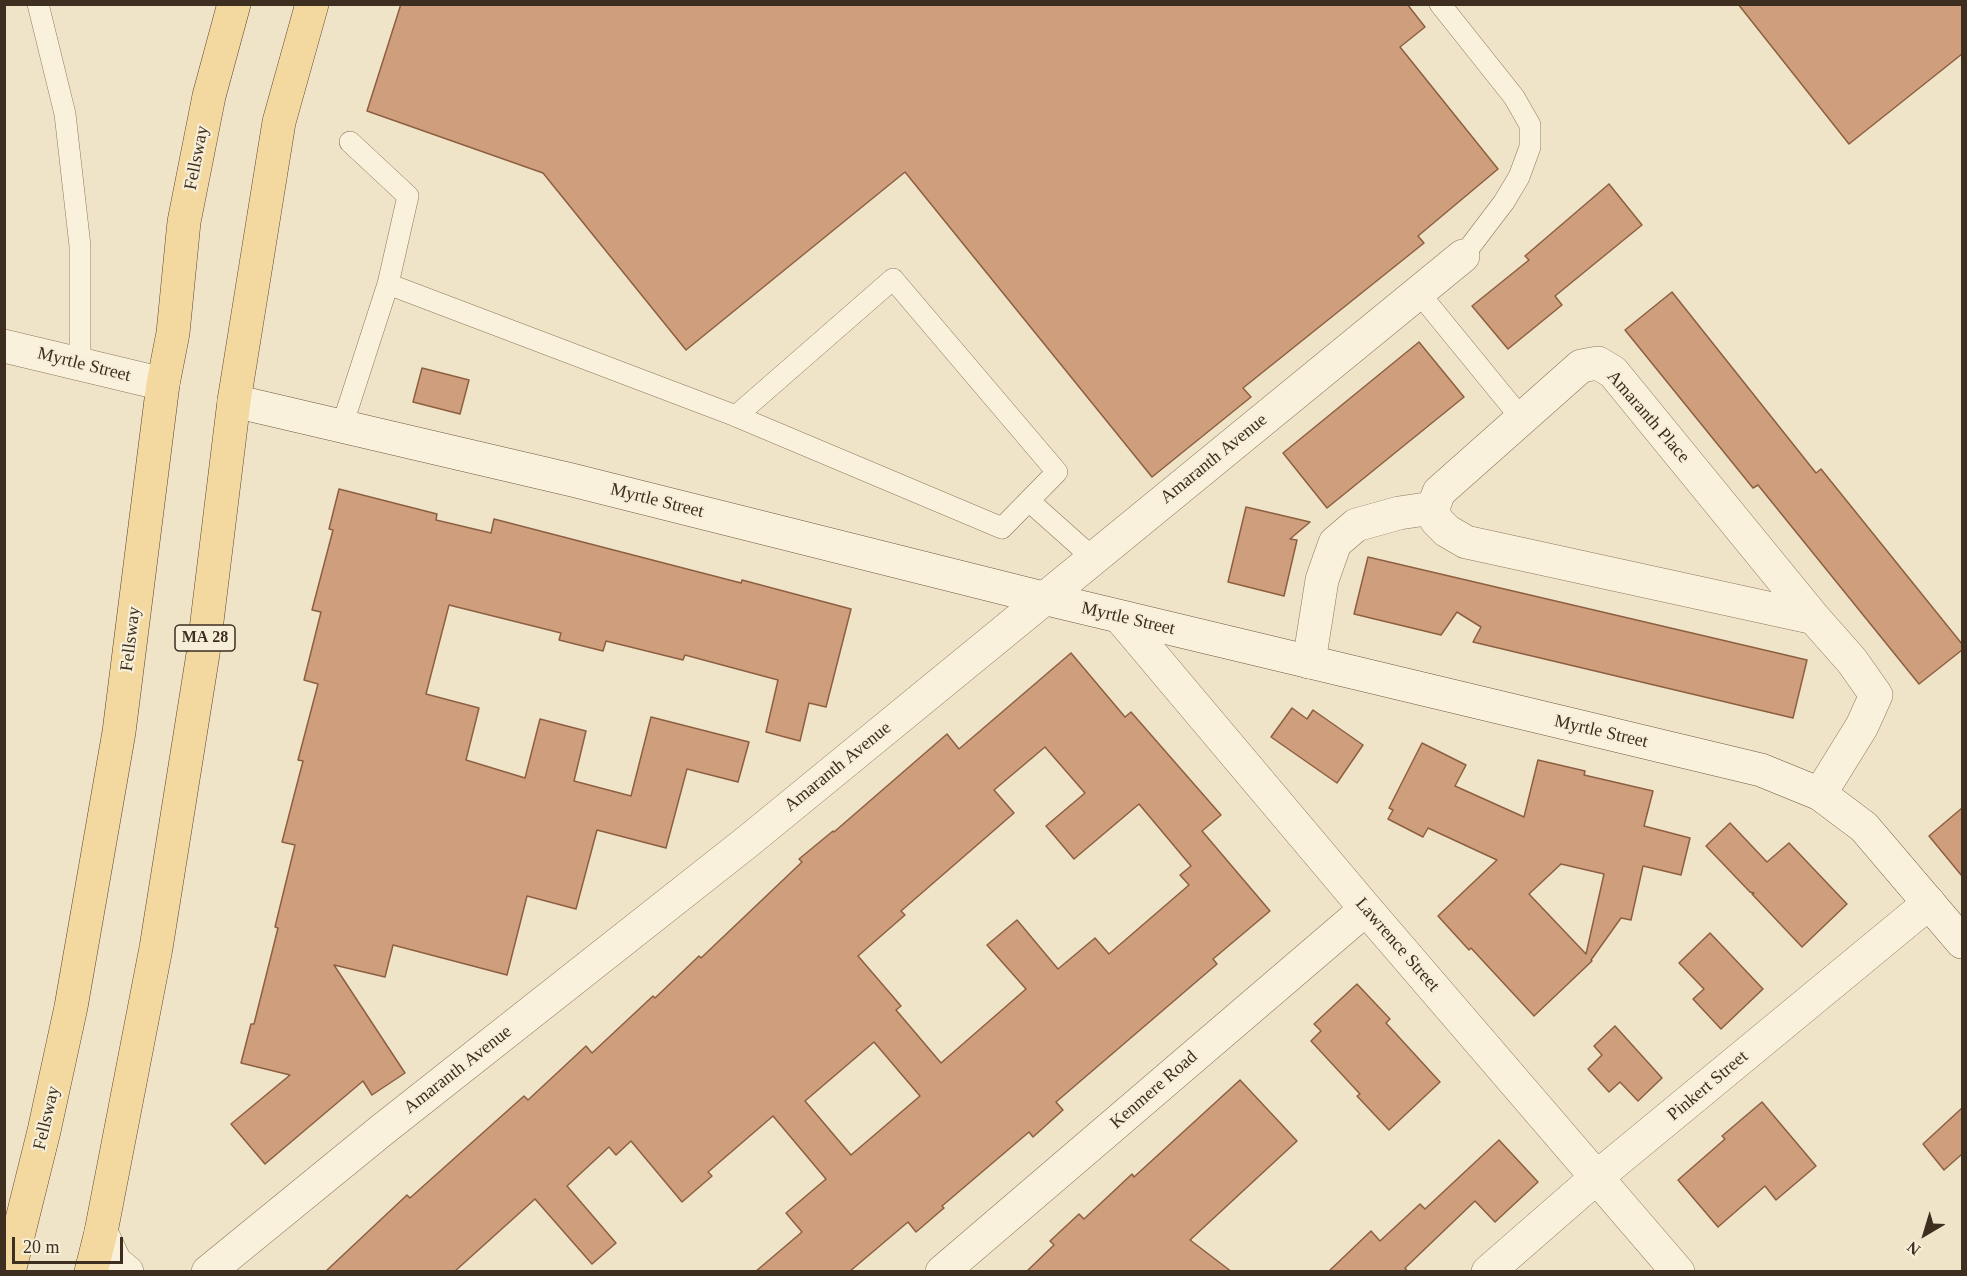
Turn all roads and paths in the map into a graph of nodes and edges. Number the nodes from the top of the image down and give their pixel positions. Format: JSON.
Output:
{"nodes":[{"id":1,"x":38,"y":4,"type":"edge"},
{"id":2,"x":234,"y":4,"type":"edge"},
{"id":3,"x":312,"y":4,"type":"edge"},
{"id":4,"x":1440,"y":4,"type":"edge"},
{"id":5,"x":350,"y":142,"type":"dead end"},
{"id":6,"x":1463,"y":256,"type":"joint"},
{"id":7,"x":388,"y":284,"type":"junction"},
{"id":8,"x":1419,"y":293,"type":"junction"},
{"id":9,"x":4,"y":346,"type":"edge"},
{"id":10,"x":80,"y":364,"type":"junction"},
{"id":11,"x":163,"y":384,"type":"junction"},
{"id":12,"x":234,"y":401,"type":"junction"},
{"id":13,"x":736,"y":416,"type":"junction"},
{"id":14,"x":1522,"y":419,"type":"junction"},
{"id":15,"x":342,"y":426,"type":"junction"},
{"id":16,"x":1029,"y":501,"type":"junction"},
{"id":17,"x":1433,"y":508,"type":"junction"},
{"id":18,"x":1093,"y":558,"type":"junction"},
{"id":19,"x":1043,"y":598,"type":"junction"},
{"id":20,"x":1120,"y":617,"type":"junction"},
{"id":21,"x":1814,"y":618,"type":"junction"},
{"id":22,"x":1309,"y":662,"type":"junction"},
{"id":23,"x":1820,"y":794,"type":"junction"},
{"id":24,"x":1929,"y":903,"type":"junction"},
{"id":25,"x":1366,"y":909,"type":"junction"},
{"id":26,"x":1962,"y":942,"type":"edge"},
{"id":27,"x":1598,"y":1178,"type":"junction"},
{"id":28,"x":101,"y":1232,"type":"junction"},
{"id":29,"x":9,"y":1272,"type":"edge"},
{"id":30,"x":91,"y":1272,"type":"edge"},
{"id":31,"x":127,"y":1272,"type":"edge"},
{"id":32,"x":208,"y":1272,"type":"edge"},
{"id":33,"x":942,"y":1272,"type":"edge"},
{"id":34,"x":1488,"y":1272,"type":"edge"},
{"id":35,"x":1678,"y":1272,"type":"edge"}],
"edges":[{"from":1,"to":10,"type":"lane"},
{"from":2,"to":11,"type":"main road","name":"Fellsway"},
{"from":3,"to":12,"type":"main road","number":"MA 28"},
{"from":4,"to":6,"type":"lane"},
{"from":5,"to":7,"type":"lane"},
{"from":6,"to":8,"type":"street","name":"Amaranth Avenue"},
{"from":7,"to":13,"type":"lane"},
{"from":7,"to":15,"type":"lane"},
{"from":8,"to":14,"type":"lane"},
{"from":8,"to":18,"type":"street","name":"Amaranth Avenue"},
{"from":9,"to":10,"type":"street","name":"Myrtle Street"},
{"from":10,"to":11,"type":"street","name":"Myrtle Street"},
{"from":11,"to":29,"type":"main road","name":"Fellsway"},
{"from":12,"to":15,"type":"street","name":"Myrtle Street"},
{"from":12,"to":28,"type":"main road","number":"MA 28"},
{"from":13,"to":16,"type":"lane"},
{"from":13,"to":16,"type":"lane"},
{"from":14,"to":17,"type":"street","name":"Amaranth Place"},
{"from":14,"to":21,"type":"street","name":"Amaranth Place"},
{"from":15,"to":19,"type":"street","name":"Myrtle Street"},
{"from":16,"to":18,"type":"lane"},
{"from":17,"to":21,"type":"street"},
{"from":17,"to":22,"type":"street"},
{"from":18,"to":19,"type":"street","name":"Amaranth Avenue"},
{"from":19,"to":20,"type":"street","name":"Myrtle Street"},
{"from":19,"to":32,"type":"street","name":"Amaranth Avenue"},
{"from":20,"to":22,"type":"street","name":"Myrtle Street"},
{"from":20,"to":25,"type":"street","name":"Lawrence Street"},
{"from":21,"to":23,"type":"street","name":"Amaranth Place"},
{"from":22,"to":23,"type":"street","name":"Myrtle Street"},
{"from":23,"to":24,"type":"street","name":"Myrtle Street"},
{"from":24,"to":26,"type":"street","name":"Myrtle Street"},
{"from":24,"to":27,"type":"street","name":"Pinkert Street"},
{"from":25,"to":27,"type":"street","name":"Lawrence Street"},
{"from":25,"to":33,"type":"street","name":"Kenmere Road"},
{"from":27,"to":34,"type":"street","name":"Pinkert Street"},
{"from":27,"to":35,"type":"street","name":"Lawrence Street"},
{"from":28,"to":30,"type":"main road","number":"MA 28"},
{"from":28,"to":31,"type":"street"}]}
